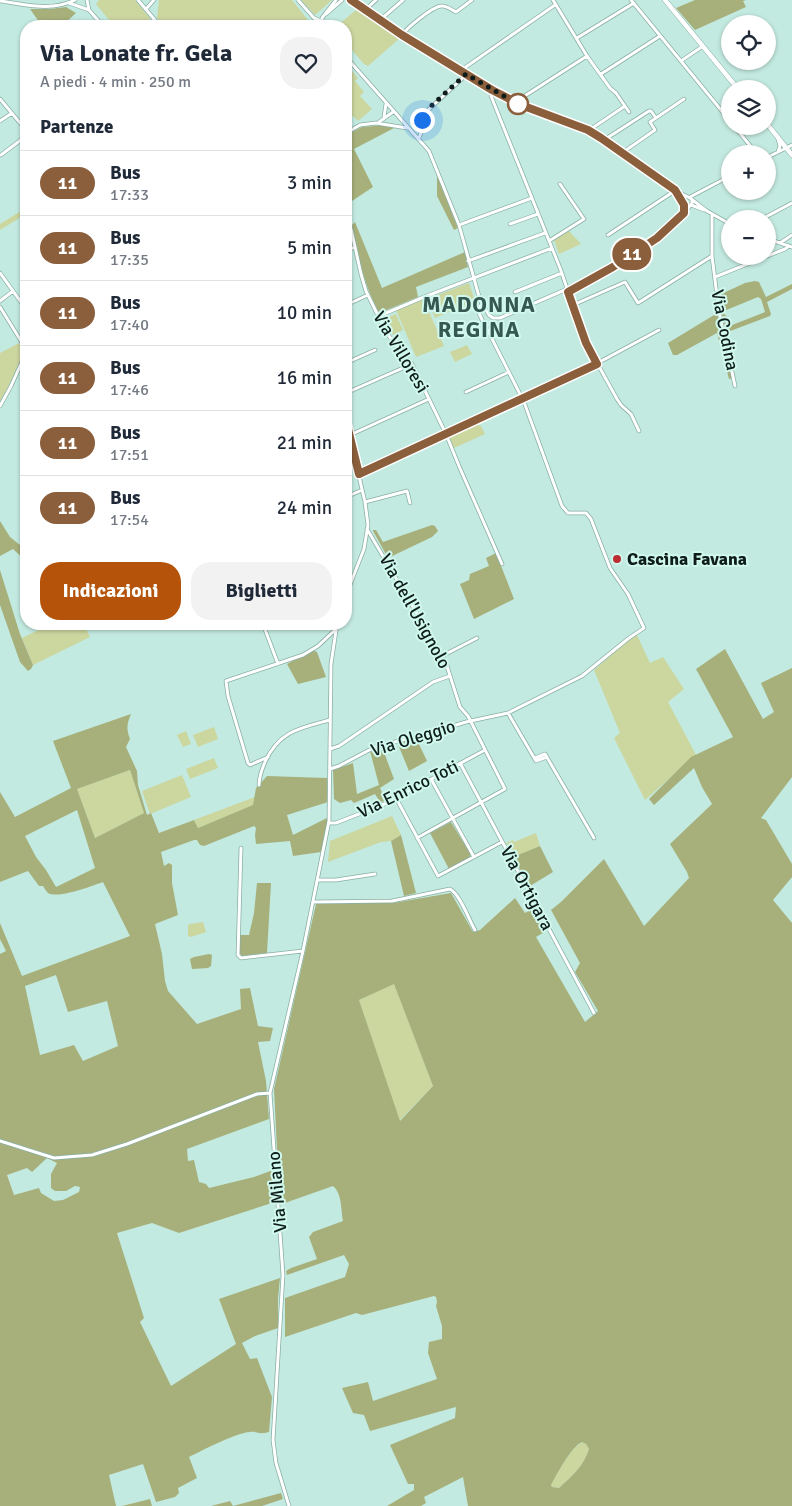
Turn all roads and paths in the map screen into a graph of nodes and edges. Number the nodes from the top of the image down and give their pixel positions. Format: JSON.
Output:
{"nodes":[{"id":1,"x":75,"y":0,"type":"edge"},
{"id":2,"x":87,"y":0,"type":"edge"},
{"id":3,"x":138,"y":0,"type":"edge"},
{"id":4,"x":154,"y":0,"type":"edge"},
{"id":5,"x":298,"y":0,"type":"edge"},
{"id":6,"x":336,"y":0,"type":"edge"},
{"id":7,"x":342,"y":0,"type":"edge"},
{"id":8,"x":351,"y":0,"type":"edge"},
{"id":9,"x":376,"y":0,"type":"edge"},
{"id":10,"x":403,"y":0,"type":"edge"},
{"id":11,"x":472,"y":0,"type":"edge"},
{"id":12,"x":553,"y":0,"type":"edge"},
{"id":13,"x":666,"y":0,"type":"edge"},
{"id":14,"x":0,"y":1,"type":"edge"},
{"id":15,"x":632,"y":1,"type":"edge"},
{"id":16,"x":69,"y":3,"type":"junction"},
{"id":17,"x":555,"y":5,"type":"junction"},
{"id":18,"x":89,"y":10,"type":"junction"},
{"id":19,"x":146,"y":10,"type":"junction"},
{"id":20,"x":365,"y":10,"type":"junction"},
{"id":21,"x":322,"y":18,"type":"junction"},
{"id":22,"x":154,"y":19,"type":"edge"},
{"id":23,"x":98,"y":20,"type":"edge"},
{"id":24,"x":380,"y":20,"type":"junction"},
{"id":25,"x":402,"y":35,"type":"junction"},
{"id":26,"x":660,"y":36,"type":"junction"},
{"id":27,"x":576,"y":38,"type":"junction"},
{"id":28,"x":703,"y":45,"type":"junction"},
{"id":29,"x":587,"y":56,"type":"junction"},
{"id":30,"x":681,"y":61,"type":"junction"},
{"id":31,"x":352,"y":64,"type":"edge"},
{"id":32,"x":460,"y":71,"type":"junction"},
{"id":33,"x":466,"y":74,"type":"junction"},
{"id":34,"x":601,"y":74,"type":"junction"},
{"id":35,"x":731,"y":80,"type":"edge"},
{"id":36,"x":492,"y":90,"type":"junction"},
{"id":37,"x":0,"y":99,"type":"edge"},
{"id":38,"x":684,"y":99,"type":"dead end"},
{"id":39,"x":386,"y":103,"type":"junction"},
{"id":40,"x":518,"y":103,"type":"junction"},
{"id":41,"x":625,"y":106,"type":"junction"},
{"id":42,"x":721,"y":110,"type":"edge"},
{"id":43,"x":393,"y":112,"type":"junction"},
{"id":44,"x":629,"y":112,"type":"dead end"},
{"id":45,"x":12,"y":113,"type":"junction"},
{"id":46,"x":384,"y":118,"type":"junction"},
{"id":47,"x":656,"y":118,"type":"junction"},
{"id":48,"x":0,"y":121,"type":"edge"},
{"id":49,"x":20,"y":123,"type":"edge"},
{"id":50,"x":376,"y":123,"type":"junction"},
{"id":51,"x":407,"y":128,"type":"junction"},
{"id":52,"x":352,"y":130,"type":"edge"},
{"id":53,"x":588,"y":130,"type":"junction"},
{"id":54,"x":741,"y":135,"type":"edge"},
{"id":55,"x":775,"y":135,"type":"edge"},
{"id":56,"x":776,"y":135,"type":"edge"},
{"id":57,"x":418,"y":139,"type":"junction"},
{"id":58,"x":604,"y":140,"type":"junction"},
{"id":59,"x":20,"y":141,"type":"edge"},
{"id":60,"x":750,"y":145,"type":"edge"},
{"id":61,"x":792,"y":145,"type":"edge"},
{"id":62,"x":787,"y":148,"type":"junction"},
{"id":63,"x":622,"y":153,"type":"junction"},
{"id":64,"x":777,"y":153,"type":"joint"},
{"id":65,"x":1,"y":155,"type":"edge"},
{"id":66,"x":792,"y":155,"type":"edge"},
{"id":67,"x":721,"y":181,"type":"edge"},
{"id":68,"x":560,"y":184,"type":"dead end"},
{"id":69,"x":676,"y":191,"type":"junction"},
{"id":70,"x":532,"y":198,"type":"junction"},
{"id":71,"x":689,"y":198,"type":"junction"},
{"id":72,"x":792,"y":203,"type":"edge"},
{"id":73,"x":683,"y":204,"type":"junction"},
{"id":74,"x":690,"y":205,"type":"junction"},
{"id":75,"x":707,"y":211,"type":"junction"},
{"id":76,"x":776,"y":212,"type":"edge"},
{"id":77,"x":684,"y":213,"type":"junction"},
{"id":78,"x":538,"y":214,"type":"junction"},
{"id":79,"x":712,"y":214,"type":"junction"},
{"id":80,"x":721,"y":219,"type":"edge"},
{"id":81,"x":510,"y":224,"type":"dead end"},
{"id":82,"x":459,"y":225,"type":"junction"},
{"id":83,"x":546,"y":232,"type":"junction"},
{"id":84,"x":352,"y":234,"type":"edge"},
{"id":85,"x":792,"y":234,"type":"edge"},
{"id":86,"x":608,"y":235,"type":"dead end"},
{"id":87,"x":549,"y":241,"type":"junction"},
{"id":88,"x":776,"y":241,"type":"edge"},
{"id":89,"x":780,"y":242,"type":"junction"},
{"id":90,"x":790,"y":246,"type":"edge"},
{"id":91,"x":355,"y":247,"type":"junction"},
{"id":92,"x":352,"y":248,"type":"edge"},
{"id":93,"x":552,"y":248,"type":"junction"},
{"id":94,"x":712,"y":256,"type":"junction"},
{"id":95,"x":468,"y":260,"type":"junction"},
{"id":96,"x":562,"y":273,"type":"junction"},
{"id":97,"x":0,"y":274,"type":"edge"},
{"id":98,"x":715,"y":277,"type":"junction"},
{"id":99,"x":473,"y":279,"type":"junction"},
{"id":100,"x":568,"y":290,"type":"junction"},
{"id":101,"x":13,"y":291,"type":"junction"},
{"id":102,"x":515,"y":292,"type":"dead end"},
{"id":103,"x":368,"y":295,"type":"junction"},
{"id":104,"x":0,"y":301,"type":"edge"},
{"id":105,"x":20,"y":301,"type":"edge"},
{"id":106,"x":352,"y":302,"type":"edge"},
{"id":107,"x":481,"y":305,"type":"dead end"},
{"id":108,"x":573,"y":305,"type":"junction"},
{"id":109,"x":0,"y":307,"type":"edge"},
{"id":110,"x":379,"y":316,"type":"junction"},
{"id":111,"x":482,"y":319,"type":"junction"},
{"id":112,"x":489,"y":320,"type":"dead end"},
{"id":113,"x":500,"y":322,"type":"dead end"},
{"id":114,"x":659,"y":330,"type":"dead end"},
{"id":115,"x":490,"y":335,"type":"junction"},
{"id":116,"x":20,"y":339,"type":"edge"},
{"id":117,"x":375,"y":350,"type":"dead end"},
{"id":118,"x":352,"y":360,"type":"edge"},
{"id":119,"x":412,"y":364,"type":"junction"},
{"id":120,"x":597,"y":364,"type":"junction"},
{"id":121,"x":20,"y":367,"type":"edge"},
{"id":122,"x":509,"y":372,"type":"junction"},
{"id":123,"x":735,"y":386,"type":"dead end"},
{"id":124,"x":352,"y":390,"type":"edge"},
{"id":125,"x":466,"y":392,"type":"dead end"},
{"id":126,"x":522,"y":398,"type":"junction"},
{"id":127,"x":429,"y":399,"type":"junction"},
{"id":128,"x":0,"y":406,"type":"edge"},
{"id":129,"x":639,"y":431,"type":"dead end"},
{"id":130,"x":352,"y":434,"type":"edge"},
{"id":131,"x":446,"y":434,"type":"junction"},
{"id":132,"x":352,"y":442,"type":"edge"},
{"id":133,"x":353,"y":445,"type":"joint"},
{"id":134,"x":359,"y":474,"type":"junction"},
{"id":135,"x":362,"y":490,"type":"junction"},
{"id":136,"x":352,"y":494,"type":"edge"},
{"id":137,"x":364,"y":502,"type":"junction"},
{"id":138,"x":410,"y":503,"type":"dead end"},
{"id":139,"x":368,"y":528,"type":"junction"},
{"id":140,"x":502,"y":564,"type":"dead end"},
{"id":141,"x":352,"y":580,"type":"edge"},
{"id":142,"x":265,"y":630,"type":"edge"},
{"id":143,"x":334,"y":630,"type":"edge"},
{"id":144,"x":335,"y":630,"type":"edge"},
{"id":145,"x":477,"y":638,"type":"dead end"},
{"id":146,"x":442,"y":656,"type":"junction"},
{"id":147,"x":278,"y":664,"type":"junction"},
{"id":148,"x":450,"y":676,"type":"junction"},
{"id":149,"x":508,"y":713,"type":"junction"},
{"id":150,"x":330,"y":720,"type":"junction"},
{"id":151,"x":470,"y":722,"type":"junction"},
{"id":152,"x":330,"y":749,"type":"junction"},
{"id":153,"x":485,"y":750,"type":"junction"},
{"id":154,"x":268,"y":757,"type":"junction"},
{"id":155,"x":460,"y":763,"type":"junction"},
{"id":156,"x":330,"y":769,"type":"junction"},
{"id":157,"x":431,"y":779,"type":"junction"},
{"id":158,"x":259,"y":784,"type":"dead end"},
{"id":159,"x":396,"y":798,"type":"junction"},
{"id":160,"x":481,"y":803,"type":"junction"},
{"id":161,"x":452,"y":819,"type":"junction"},
{"id":162,"x":329,"y":823,"type":"junction"},
{"id":163,"x":417,"y":838,"type":"junction"},
{"id":164,"x":594,"y":838,"type":"dead end"},
{"id":165,"x":502,"y":842,"type":"junction"},
{"id":166,"x":241,"y":848,"type":"dead end"},
{"id":167,"x":474,"y":857,"type":"junction"},
{"id":168,"x":376,"y":874,"type":"dead end"},
{"id":169,"x":318,"y":880,"type":"junction"},
{"id":170,"x":313,"y":902,"type":"junction"},
{"id":171,"x":474,"y":930,"type":"dead end"},
{"id":172,"x":304,"y":951,"type":"junction"},
{"id":173,"x":594,"y":1013,"type":"dead end"},
{"id":174,"x":270,"y":1093,"type":"junction"},
{"id":175,"x":0,"y":1141,"type":"edge"},
{"id":176,"x":289,"y":1506,"type":"edge"}],
"edges":[{"from":1,"to":16,"type":"street"},
{"from":2,"to":18,"type":"street"},
{"from":3,"to":19,"type":"street"},
{"from":4,"to":19,"type":"street"},
{"from":5,"to":21,"type":"street"},
{"from":6,"to":21,"type":"street"},
{"from":7,"to":21,"type":"street"},
{"from":8,"to":20,"type":"street"},
{"from":9,"to":20,"type":"street"},
{"from":10,"to":24,"type":"street"},
{"from":11,"to":25,"type":"street"},
{"from":12,"to":17,"type":"street"},
{"from":13,"to":28,"type":"main road"},
{"from":14,"to":16,"type":"street"},
{"from":15,"to":26,"type":"street"},
{"from":15,"to":27,"type":"street"},
{"from":16,"to":18,"type":"street"},
{"from":17,"to":27,"type":"street"},
{"from":17,"to":32,"type":"street"},
{"from":18,"to":23,"type":"street"},
{"from":19,"to":22,"type":"street"},
{"from":20,"to":24,"type":"street"},
{"from":24,"to":25,"type":"street"},
{"from":25,"to":32,"type":"street"},
{"from":26,"to":30,"type":"street"},
{"from":26,"to":34,"type":"street"},
{"from":27,"to":29,"type":"street"},
{"from":28,"to":30,"type":"street"},
{"from":28,"to":35,"type":"main road"},
{"from":29,"to":34,"type":"street"},
{"from":29,"to":40,"type":"street"},
{"from":30,"to":42,"type":"street"},
{"from":31,"to":39,"type":"street"},
{"from":32,"to":33,"type":"street"},
{"from":33,"to":36,"type":"street"},
{"from":33,"to":57,"type":"street"},
{"from":34,"to":41,"type":"street"},
{"from":36,"to":40,"type":"street"},
{"from":36,"to":70,"type":"street"},
{"from":37,"to":45,"type":"street"},
{"from":38,"to":47,"type":"street"},
{"from":39,"to":43,"type":"street"},
{"from":39,"to":46,"type":"street"},
{"from":40,"to":53,"type":"street"},
{"from":41,"to":44,"type":"street"},
{"from":41,"to":53,"type":"street"},
{"from":43,"to":46,"type":"street"},
{"from":43,"to":51,"type":"street"},
{"from":45,"to":48,"type":"street"},
{"from":45,"to":49,"type":"street"},
{"from":46,"to":50,"type":"street"},
{"from":47,"to":58,"type":"street"},
{"from":47,"to":63,"type":"street"},
{"from":50,"to":51,"type":"street"},
{"from":50,"to":52,"type":"street"},
{"from":51,"to":57,"type":"street"},
{"from":53,"to":58,"type":"street"},
{"from":54,"to":60,"type":"street"},
{"from":55,"to":64,"type":"street"},
{"from":56,"to":62,"type":"main road"},
{"from":57,"to":82,"type":"street"},
{"from":58,"to":63,"type":"street"},
{"from":59,"to":65,"type":"street"},
{"from":61,"to":62,"type":"street"},
{"from":62,"to":64,"type":"street"},
{"from":62,"to":66,"type":"main road"},
{"from":63,"to":69,"type":"street"},
{"from":67,"to":71,"type":"street"},
{"from":68,"to":87,"type":"street"},
{"from":69,"to":71,"type":"street"},
{"from":69,"to":73,"type":"street"},
{"from":69,"to":86,"type":"street"},
{"from":70,"to":78,"type":"street"},
{"from":70,"to":82,"type":"street"},
{"from":71,"to":73,"type":"street"},
{"from":71,"to":74,"type":"street"},
{"from":71,"to":75,"type":"street"},
{"from":72,"to":76,"type":"street"},
{"from":73,"to":74,"type":"street"},
{"from":73,"to":77,"type":"street"},
{"from":74,"to":75,"type":"street"},
{"from":74,"to":77,"type":"street"},
{"from":75,"to":79,"type":"street"},
{"from":77,"to":100,"type":"street"},
{"from":78,"to":81,"type":"street"},
{"from":78,"to":83,"type":"street"},
{"from":79,"to":80,"type":"street"},
{"from":79,"to":94,"type":"street","name":"Via Codina"},
{"from":82,"to":95,"type":"street"},
{"from":83,"to":87,"type":"street"},
{"from":83,"to":95,"type":"street"},
{"from":84,"to":91,"type":"street","name":"Via Villoresi"},
{"from":85,"to":89,"type":"street"},
{"from":87,"to":93,"type":"street"},
{"from":88,"to":89,"type":"street"},
{"from":89,"to":90,"type":"street"},
{"from":90,"to":98,"type":"street"},
{"from":91,"to":92,"type":"street"},
{"from":91,"to":103,"type":"street","name":"Via Villoresi"},
{"from":93,"to":96,"type":"street"},
{"from":93,"to":99,"type":"street"},
{"from":94,"to":98,"type":"street","name":"Via Codina"},
{"from":94,"to":108,"type":"street"},
{"from":95,"to":99,"type":"street"},
{"from":96,"to":100,"type":"street"},
{"from":96,"to":102,"type":"street"},
{"from":97,"to":101,"type":"street"},
{"from":98,"to":123,"type":"street","name":"Via Codina"},
{"from":99,"to":100,"type":"street"},
{"from":99,"to":110,"type":"street"},
{"from":100,"to":108,"type":"street"},
{"from":101,"to":104,"type":"street"},
{"from":101,"to":105,"type":"street"},
{"from":103,"to":106,"type":"street"},
{"from":103,"to":110,"type":"street","name":"Via Villoresi"},
{"from":107,"to":111,"type":"street"},
{"from":108,"to":120,"type":"street"},
{"from":109,"to":116,"type":"street"},
{"from":110,"to":119,"type":"street","name":"Via Villoresi"},
{"from":111,"to":112,"type":"street"},
{"from":111,"to":115,"type":"street"},
{"from":113,"to":115,"type":"street"},
{"from":114,"to":120,"type":"street"},
{"from":115,"to":122,"type":"street"},
{"from":117,"to":118,"type":"street"},
{"from":119,"to":124,"type":"street"},
{"from":119,"to":127,"type":"street","name":"Via Villoresi"},
{"from":120,"to":126,"type":"street"},
{"from":120,"to":129,"type":"street"},
{"from":121,"to":128,"type":"street"},
{"from":122,"to":125,"type":"street"},
{"from":122,"to":126,"type":"street"},
{"from":126,"to":131,"type":"street"},
{"from":126,"to":149,"type":"street"},
{"from":127,"to":130,"type":"street"},
{"from":127,"to":131,"type":"street","name":"Via Villoresi"},
{"from":131,"to":134,"type":"street"},
{"from":131,"to":140,"type":"street","name":"Via Villoresi"},
{"from":132,"to":133,"type":"street"},
{"from":133,"to":134,"type":"street"},
{"from":134,"to":135,"type":"street"},
{"from":135,"to":136,"type":"street"},
{"from":135,"to":137,"type":"street"},
{"from":137,"to":138,"type":"street"},
{"from":137,"to":139,"type":"street"},
{"from":139,"to":141,"type":"street"},
{"from":139,"to":146,"type":"street","name":"Via dell'Usignolo"},
{"from":142,"to":147,"type":"street"},
{"from":143,"to":147,"type":"street"},
{"from":144,"to":150,"type":"street","name":"Via Milano"},
{"from":145,"to":146,"type":"street"},
{"from":146,"to":148,"type":"street","name":"Via dell'Usignolo"},
{"from":147,"to":154,"type":"street"},
{"from":148,"to":151,"type":"street","name":"Via dell'Usignolo"},
{"from":148,"to":152,"type":"street"},
{"from":149,"to":151,"type":"street"},
{"from":149,"to":164,"type":"street"},
{"from":150,"to":152,"type":"street","name":"Via Milano"},
{"from":150,"to":154,"type":"street"},
{"from":151,"to":153,"type":"street","name":"Via dell'Usignolo"},
{"from":151,"to":156,"type":"street","name":"Via Oleggio"},
{"from":152,"to":156,"type":"street","name":"Via Milano"},
{"from":153,"to":155,"type":"street","name":"Via Enrico Toti"},
{"from":153,"to":160,"type":"street","name":"Via dell'Usignolo"},
{"from":154,"to":158,"type":"street"},
{"from":155,"to":157,"type":"street","name":"Via Enrico Toti"},
{"from":155,"to":160,"type":"street","name":"Via Ortigara"},
{"from":156,"to":162,"type":"street","name":"Via Milano"},
{"from":157,"to":159,"type":"street","name":"Via Enrico Toti"},
{"from":157,"to":161,"type":"street"},
{"from":159,"to":162,"type":"street","name":"Via Enrico Toti"},
{"from":159,"to":163,"type":"street"},
{"from":160,"to":161,"type":"street"},
{"from":160,"to":165,"type":"street","name":"Via Ortigara"},
{"from":161,"to":163,"type":"street"},
{"from":161,"to":167,"type":"street"},
{"from":162,"to":169,"type":"street","name":"Via Milano"},
{"from":163,"to":167,"type":"street"},
{"from":165,"to":167,"type":"street"},
{"from":165,"to":173,"type":"street","name":"Via Ortigara"},
{"from":166,"to":172,"type":"street"},
{"from":168,"to":169,"type":"street"},
{"from":169,"to":170,"type":"street","name":"Via Milano"},
{"from":170,"to":171,"type":"street"},
{"from":170,"to":172,"type":"street","name":"Via Milano"},
{"from":172,"to":174,"type":"street","name":"Via Milano"},
{"from":174,"to":175,"type":"street"},
{"from":174,"to":176,"type":"street","name":"Via Milano"}]}
